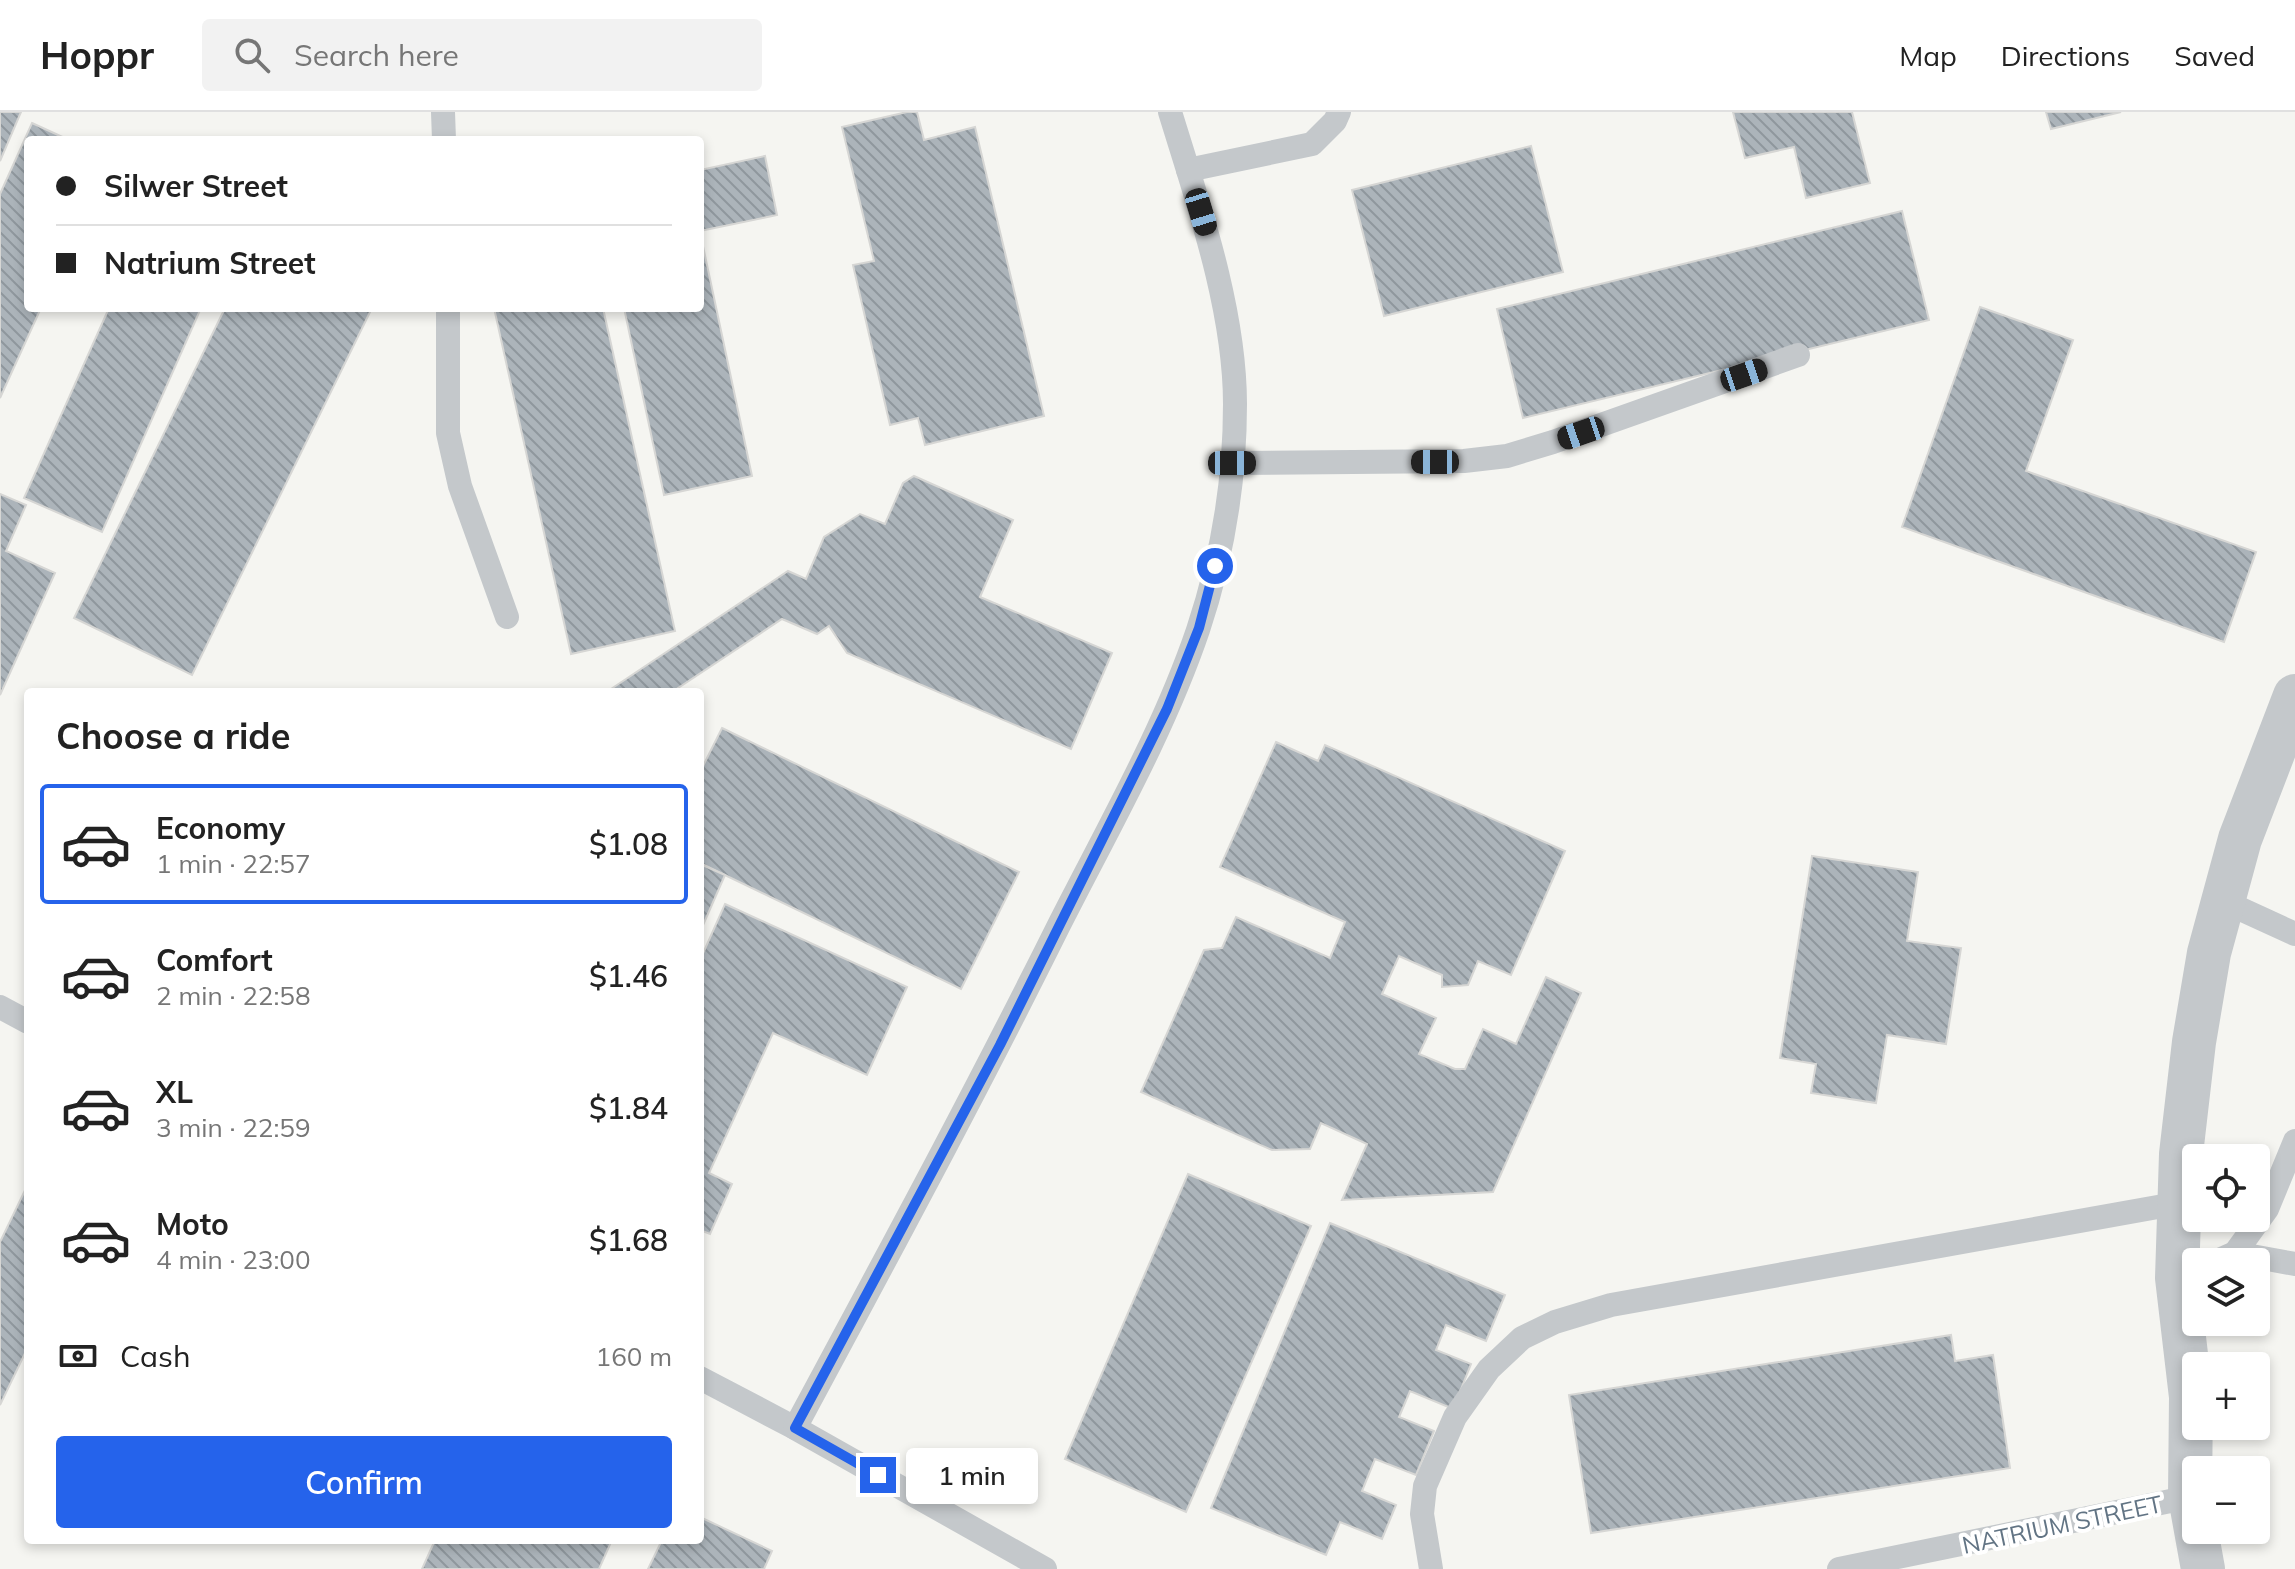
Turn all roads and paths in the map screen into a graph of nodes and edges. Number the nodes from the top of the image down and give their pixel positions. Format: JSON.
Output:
{"nodes":[{"id":1,"x":443,"y":112,"type":"edge"},
{"id":2,"x":1170,"y":112,"type":"edge"},
{"id":3,"x":1339,"y":112,"type":"edge"},
{"id":4,"x":444,"y":136,"type":"edge"},
{"id":5,"x":1188,"y":170,"type":"junction"},
{"id":6,"x":448,"y":312,"type":"edge"},
{"id":7,"x":1798,"y":355,"type":"dead end"},
{"id":8,"x":1232,"y":463,"type":"junction"},
{"id":9,"x":507,"y":617,"type":"dead end"},
{"id":10,"x":2295,"y":696,"type":"edge"},
{"id":11,"x":2223,"y":901,"type":"junction"},
{"id":12,"x":2295,"y":934,"type":"edge"},
{"id":13,"x":0,"y":1007,"type":"edge"},
{"id":14,"x":24,"y":1020,"type":"edge"},
{"id":15,"x":2295,"y":1141,"type":"edge"},
{"id":16,"x":2180,"y":1203,"type":"junction"},
{"id":17,"x":2199,"y":1248,"type":"edge"},
{"id":18,"x":2225,"y":1248,"type":"edge"},
{"id":19,"x":2295,"y":1264,"type":"edge"},
{"id":20,"x":2270,"y":1265,"type":"edge"},
{"id":21,"x":2198,"y":1336,"type":"edge"},
{"id":22,"x":704,"y":1380,"type":"edge"},
{"id":23,"x":795,"y":1428,"type":"junction"},
{"id":24,"x":2190,"y":1456,"type":"edge"},
{"id":25,"x":2182,"y":1499,"type":"edge"},
{"id":26,"x":2198,"y":1544,"type":"edge"},
{"id":27,"x":1044,"y":1569,"type":"edge"},
{"id":28,"x":1431,"y":1569,"type":"edge"},
{"id":29,"x":1839,"y":1569,"type":"edge"},
{"id":30,"x":2203,"y":1569,"type":"edge"}],
"edges":[{"from":1,"to":4,"type":"lane"},
{"from":2,"to":5,"type":"lane"},
{"from":3,"to":5,"type":"lane"},
{"from":5,"to":8,"type":"lane"},
{"from":6,"to":9,"type":"lane"},
{"from":7,"to":8,"type":"lane"},
{"from":8,"to":23,"type":"lane"},
{"from":10,"to":11,"type":"street"},
{"from":11,"to":12,"type":"lane"},
{"from":11,"to":16,"type":"street"},
{"from":13,"to":14,"type":"lane"},
{"from":15,"to":18,"type":"lane"},
{"from":16,"to":17,"type":"street"},
{"from":16,"to":28,"type":"lane"},
{"from":19,"to":20,"type":"lane"},
{"from":21,"to":24,"type":"street"},
{"from":22,"to":23,"type":"lane"},
{"from":23,"to":27,"type":"lane"},
{"from":25,"to":29,"type":"lane","name":"NATRIUM STREET"},
{"from":26,"to":30,"type":"street"}]}
